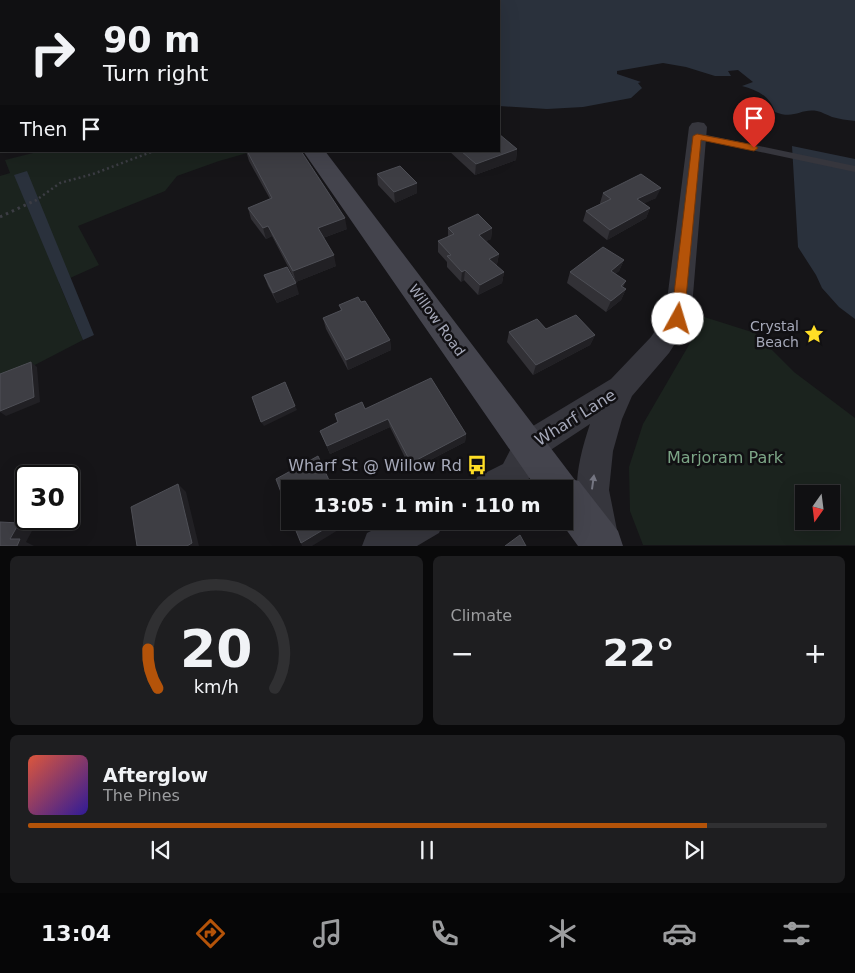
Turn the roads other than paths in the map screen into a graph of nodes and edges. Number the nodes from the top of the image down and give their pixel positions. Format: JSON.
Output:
{"nodes":[{"id":1,"x":698,"y":132,"type":"joint"},
{"id":2,"x":315,"y":152,"type":"edge"},
{"id":3,"x":855,"y":169,"type":"edge"},
{"id":4,"x":621,"y":388,"type":"junction"},
{"id":5,"x":529,"y":446,"type":"junction"},
{"id":6,"x":505,"y":480,"type":"edge"},
{"id":7,"x":554,"y":480,"type":"edge"},
{"id":8,"x":573,"y":506,"type":"edge"},
{"id":9,"x":410,"y":530,"type":"edge"},
{"id":10,"x":380,"y":546,"type":"edge"},
{"id":11,"x":602,"y":546,"type":"edge"},
{"id":12,"x":606,"y":546,"type":"edge"}],
"edges":[{"from":1,"to":3,"type":"lane"},
{"from":1,"to":4,"type":"street","name":"Wharf Lane"},
{"from":2,"to":5,"type":"main road","name":"Willow Road"},
{"from":4,"to":5,"type":"street","name":"Wharf Lane"},
{"from":12,"to":4,"type":"street","name":"Wharf Lane","one_way":true},
{"from":5,"to":6,"type":"street"},
{"from":5,"to":7,"type":"main road","name":"Willow Road"},
{"from":8,"to":11,"type":"main road"},
{"from":9,"to":10,"type":"street"}]}
